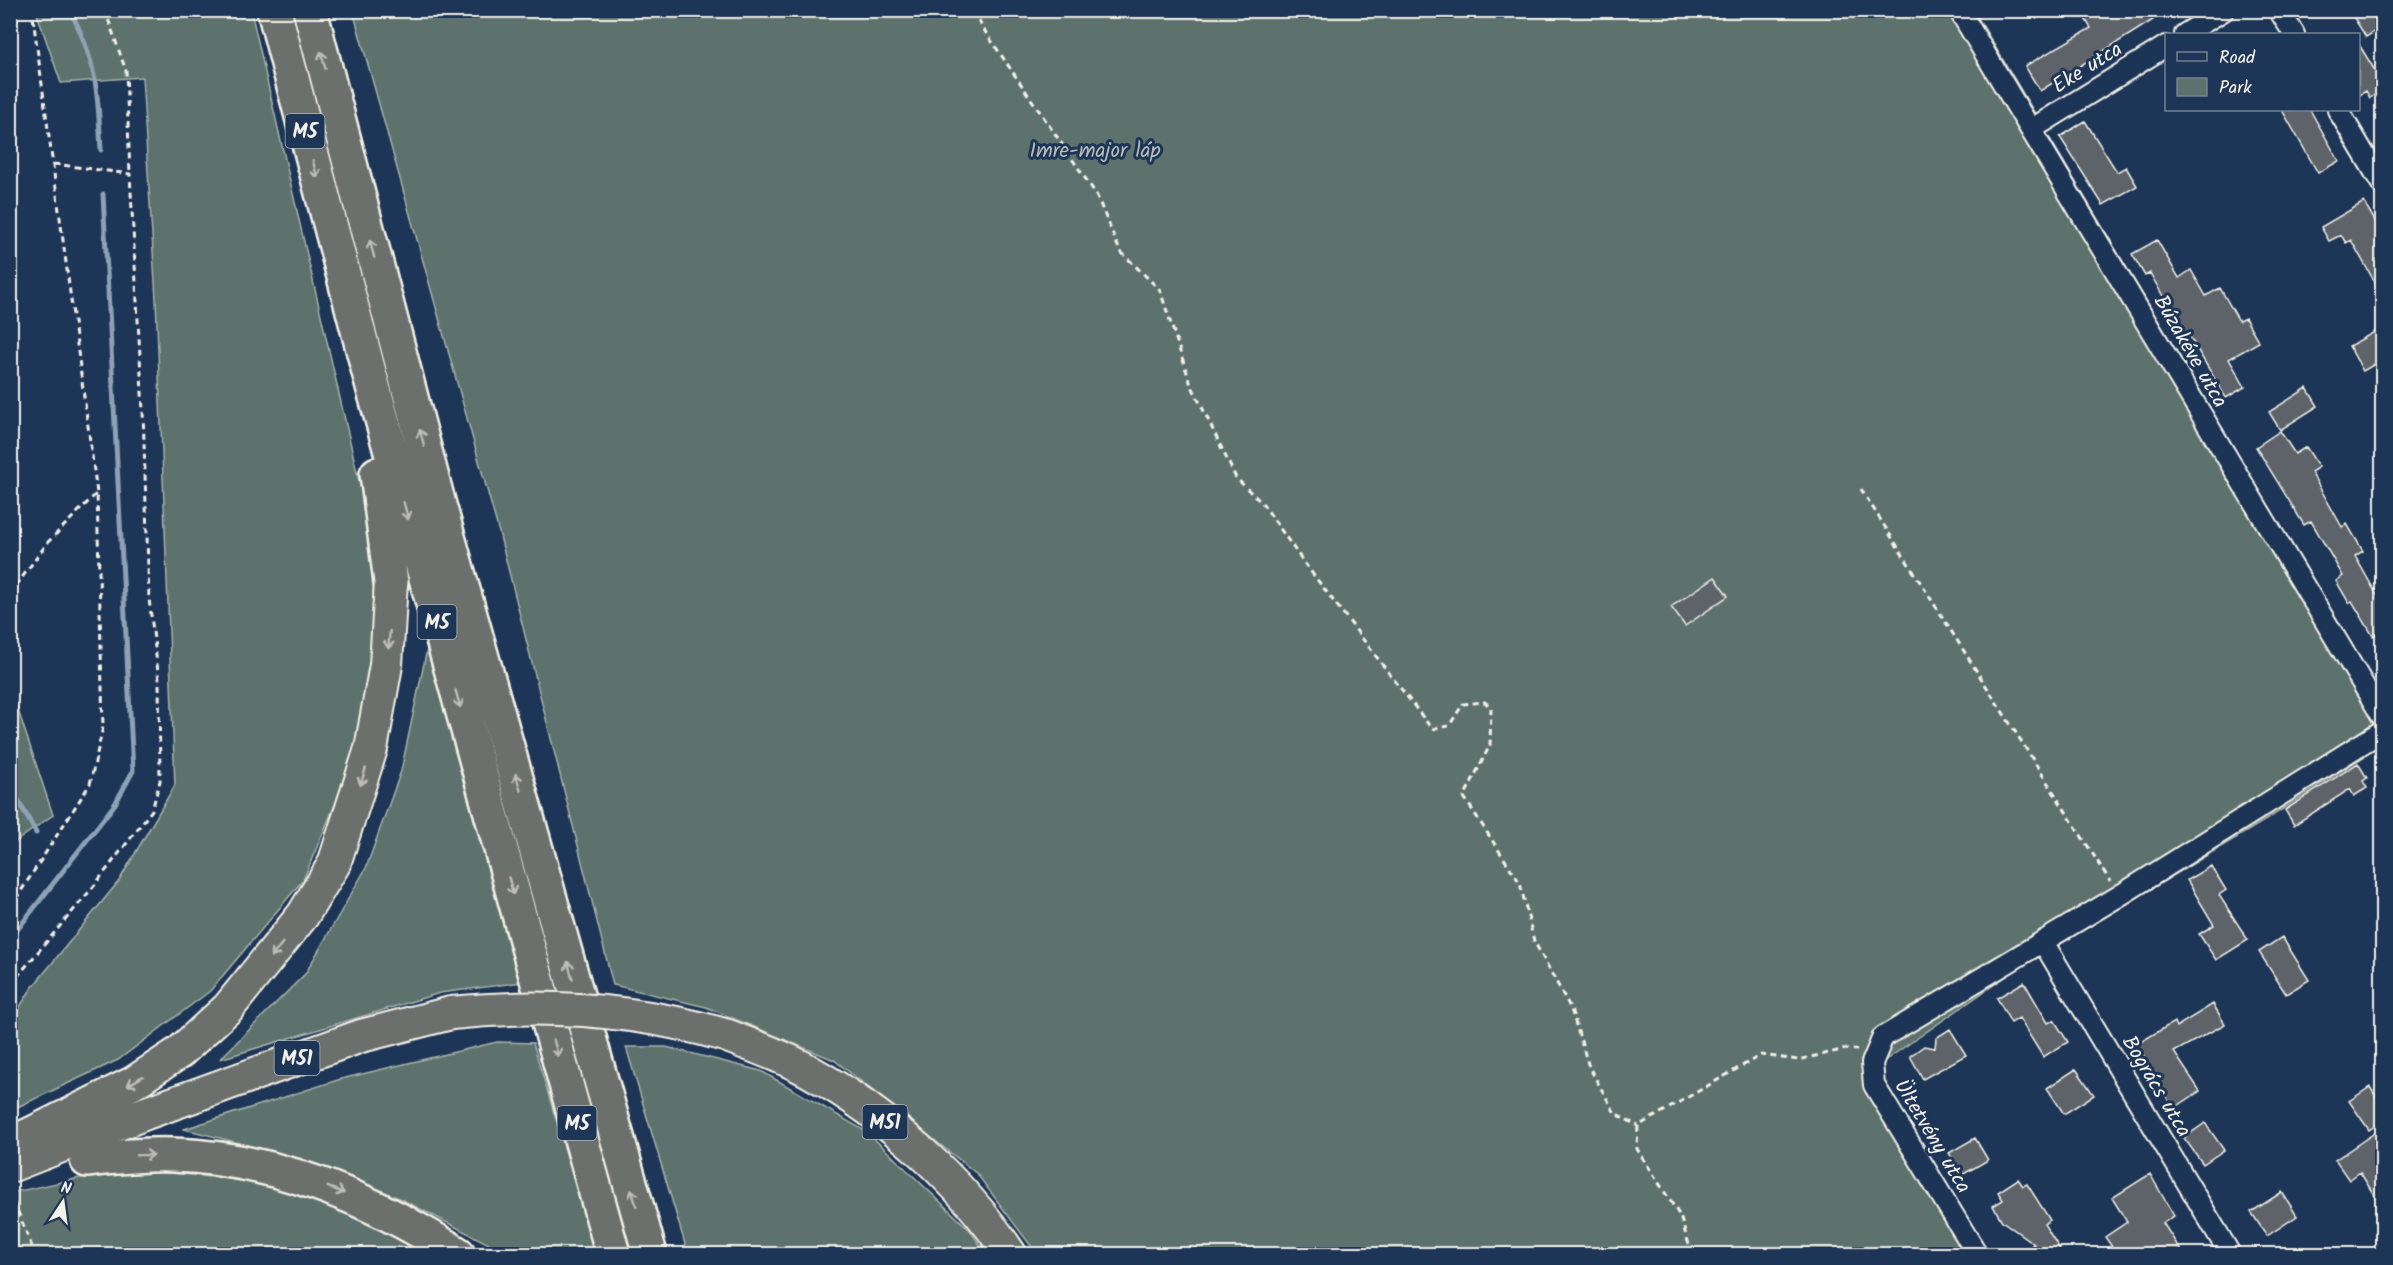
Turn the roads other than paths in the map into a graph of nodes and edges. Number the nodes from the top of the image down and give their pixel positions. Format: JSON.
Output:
{"nodes":[{"id":1,"x":274,"y":10,"type":"edge"},
{"id":2,"x":310,"y":10,"type":"edge"},
{"id":3,"x":1959,"y":10,"type":"edge"},
{"id":4,"x":2224,"y":10,"type":"edge"},
{"id":5,"x":2279,"y":10,"type":"edge"},
{"id":6,"x":2187,"y":33,"type":"edge"},
{"id":7,"x":2293,"y":33,"type":"edge"},
{"id":8,"x":2165,"y":47,"type":"edge"},
{"id":9,"x":2339,"y":111,"type":"edge"},
{"id":10,"x":2032,"y":129,"type":"junction"},
{"id":11,"x":2382,"y":184,"type":"edge"},
{"id":12,"x":336,"y":251,"type":"junction"},
{"id":13,"x":391,"y":582,"type":"joint"},
{"id":14,"x":2382,"y":716,"type":"edge"},
{"id":15,"x":2382,"y":731,"type":"edge"},
{"id":16,"x":2043,"y":942,"type":"junction"},
{"id":17,"x":146,"y":1113,"type":"junction"},
{"id":18,"x":10,"y":1144,"type":"edge"},
{"id":19,"x":10,"y":1154,"type":"edge"},
{"id":20,"x":87,"y":1160,"type":"joint"},
{"id":21,"x":10,"y":1166,"type":"edge"},
{"id":22,"x":12,"y":1189,"type":"edge"},
{"id":23,"x":458,"y":1254,"type":"edge"},
{"id":24,"x":613,"y":1254,"type":"edge"},
{"id":25,"x":650,"y":1254,"type":"edge"},
{"id":26,"x":1010,"y":1254,"type":"edge"},
{"id":27,"x":1977,"y":1254,"type":"edge"},
{"id":28,"x":2230,"y":1254,"type":"edge"}],
"edges":[{"from":1,"to":12,"type":"highway","number":"M5","one_way":true},
{"from":25,"to":2,"type":"highway","number":"M5","one_way":true},
{"from":3,"to":10,"type":"street","name":"Búzakéve utca"},
{"from":4,"to":6,"type":"street"},
{"from":5,"to":7,"type":"street"},
{"from":8,"to":10,"type":"street","name":"Eke utca"},
{"from":9,"to":11,"type":"street"},
{"from":10,"to":14,"type":"street","name":"Búzakéve utca"},
{"from":12,"to":13,"type":"highway"},
{"from":12,"to":24,"type":"highway","number":"M5","one_way":true},
{"from":13,"to":18,"type":"highway","one_way":true},
{"from":15,"to":16,"type":"street"},
{"from":16,"to":27,"type":"street","name":"Ültetvény utca"},
{"from":16,"to":28,"type":"street","name":"Bogrács utca"},
{"from":17,"to":19,"type":"highway","number":"M51"},
{"from":17,"to":21,"type":"highway","number":"M51"},
{"from":17,"to":26,"type":"highway","number":"M51","bridge":true},
{"from":20,"to":22,"type":"highway"},
{"from":20,"to":23,"type":"highway","one_way":true}]}
